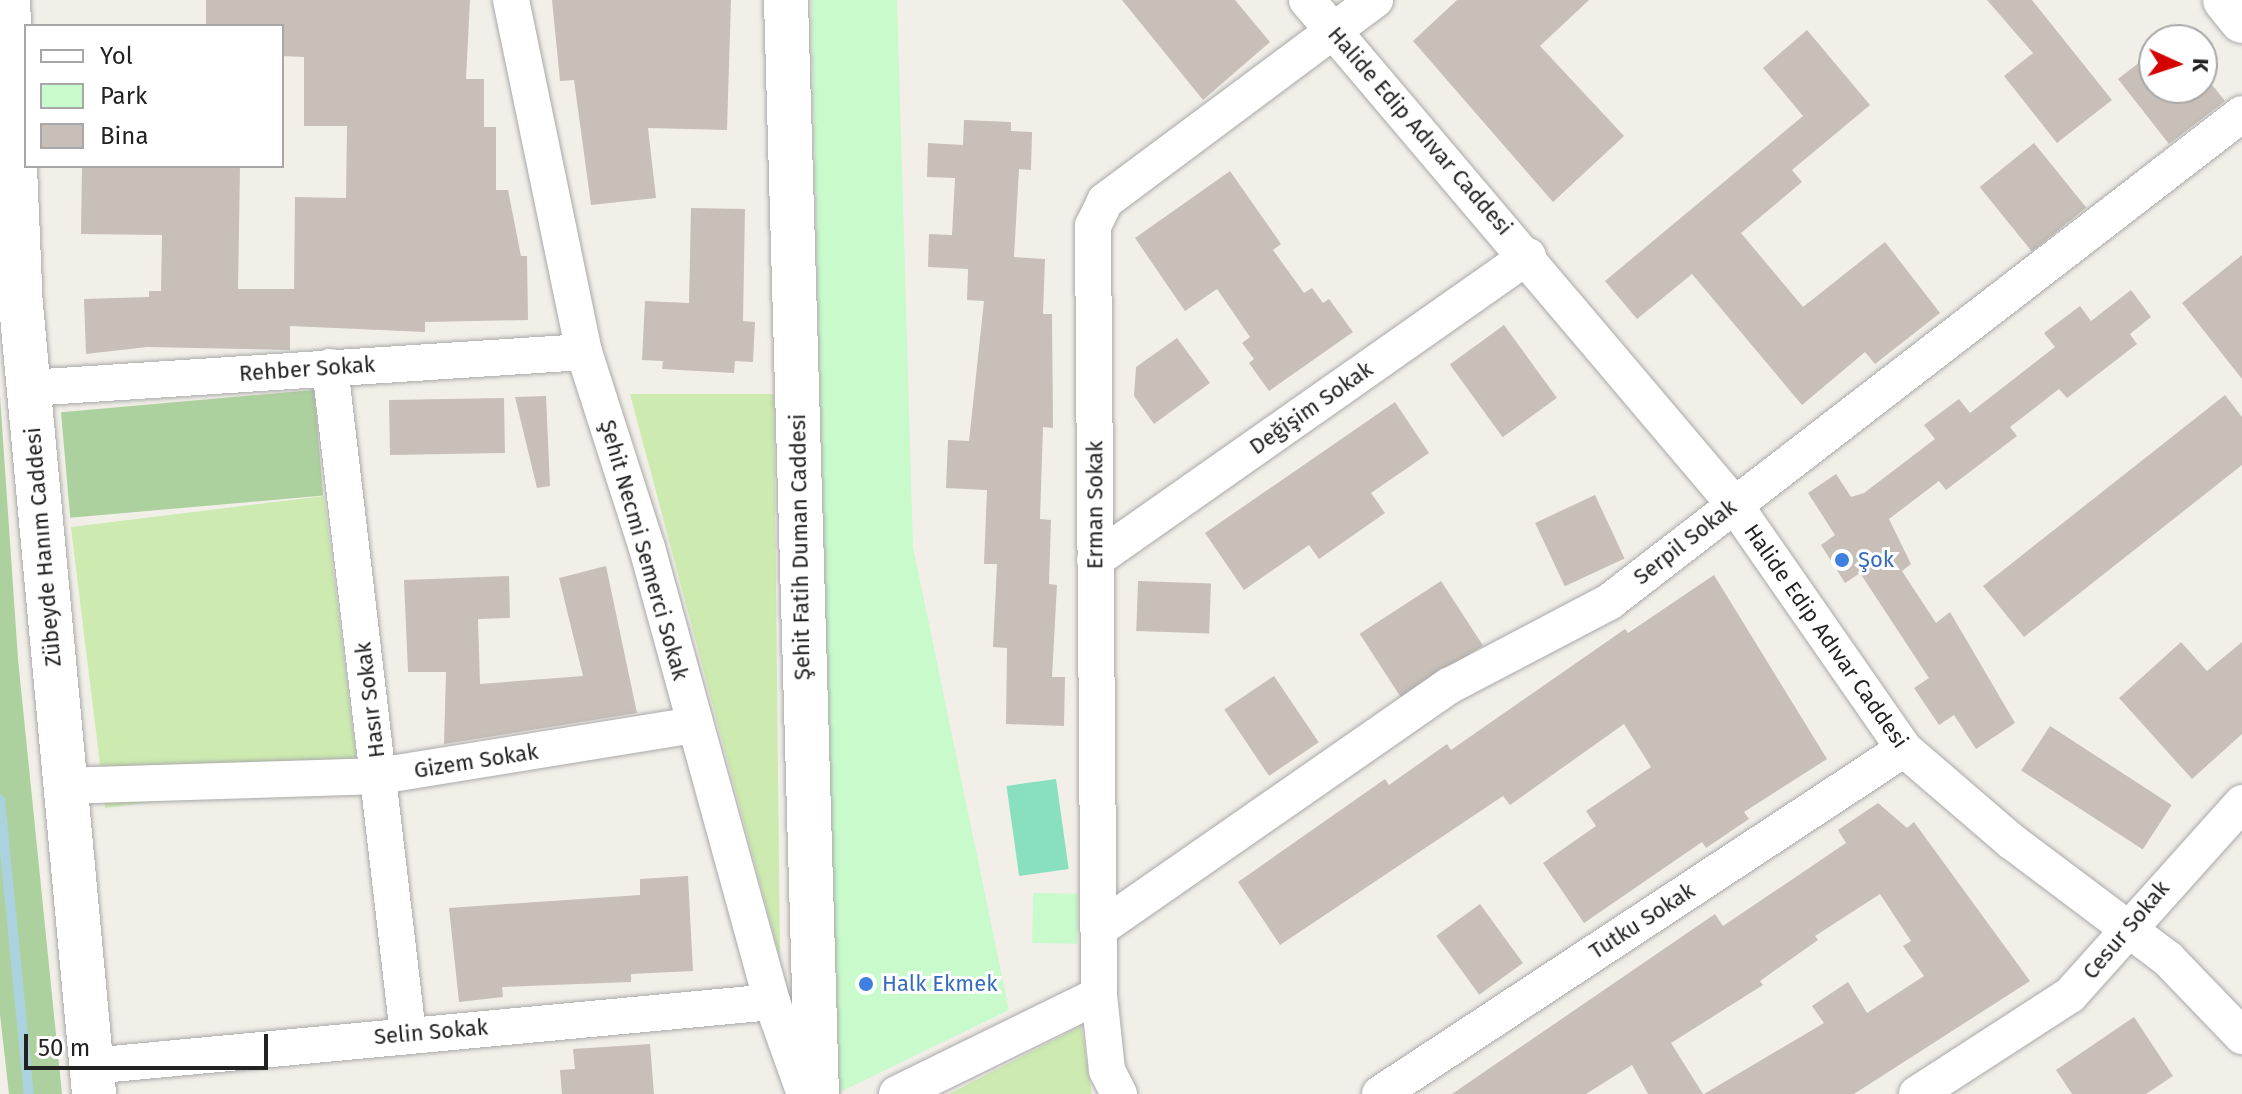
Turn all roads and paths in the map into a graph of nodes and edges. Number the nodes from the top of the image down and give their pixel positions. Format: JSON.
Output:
{"nodes":[{"id":1,"x":8,"y":0,"type":"edge"},
{"id":2,"x":511,"y":0,"type":"edge"},
{"id":3,"x":786,"y":0,"type":"edge"},
{"id":4,"x":1307,"y":0,"type":"edge"},
{"id":5,"x":1375,"y":0,"type":"edge"},
{"id":6,"x":2225,"y":0,"type":"edge"},
{"id":7,"x":2242,"y":21,"type":"edge"},
{"id":8,"x":1336,"y":34,"type":"junction"},
{"id":9,"x":2242,"y":114,"type":"edge"},
{"id":10,"x":1528,"y":256,"type":"junction"},
{"id":11,"x":584,"y":352,"type":"junction"},
{"id":12,"x":330,"y":367,"type":"junction"},
{"id":13,"x":29,"y":388,"type":"junction"},
{"id":14,"x":1734,"y":504,"type":"junction"},
{"id":15,"x":1095,"y":560,"type":"junction"},
{"id":16,"x":695,"y":725,"type":"junction"},
{"id":17,"x":1904,"y":749,"type":"junction"},
{"id":18,"x":379,"y":776,"type":"junction"},
{"id":19,"x":63,"y":786,"type":"junction"},
{"id":20,"x":2242,"y":803,"type":"edge"},
{"id":21,"x":2128,"y":926,"type":"junction"},
{"id":22,"x":1099,"y":929,"type":"junction"},
{"id":23,"x":1099,"y":995,"type":"junction"},
{"id":24,"x":772,"y":1002,"type":"junction"},
{"id":25,"x":408,"y":1034,"type":"junction"},
{"id":26,"x":2242,"y":1036,"type":"edge"},
{"id":27,"x":92,"y":1080,"type":"edge"},
{"id":28,"x":805,"y":1094,"type":"edge"},
{"id":29,"x":817,"y":1094,"type":"edge"},
{"id":30,"x":897,"y":1094,"type":"edge"},
{"id":31,"x":1119,"y":1094,"type":"edge"},
{"id":32,"x":1380,"y":1094,"type":"edge"},
{"id":33,"x":1917,"y":1094,"type":"edge"}],
"edges":[{"from":1,"to":13,"type":"street","name":"Zübeyde Hanım Caddesi"},
{"from":2,"to":11,"type":"street","name":"Şehit Necmi Semerci Sokak"},
{"from":3,"to":29,"type":"street","name":"Şehit Fatih Duman Caddesi"},
{"from":4,"to":8,"type":"street","name":"Halide Edip Adıvar Caddesi"},
{"from":5,"to":8,"type":"street","name":"Erman Sokak"},
{"from":6,"to":7,"type":"street"},
{"from":8,"to":10,"type":"street","name":"Halide Edip Adıvar Caddesi"},
{"from":8,"to":15,"type":"street","name":"Erman Sokak"},
{"from":9,"to":14,"type":"street","name":"Serpil Sokak"},
{"from":10,"to":14,"type":"street","name":"Halide Edip Adıvar Caddesi"},
{"from":10,"to":15,"type":"street","name":"Değişim Sokak"},
{"from":11,"to":12,"type":"street","name":"Rehber Sokak"},
{"from":11,"to":16,"type":"street","name":"Şehit Necmi Semerci Sokak"},
{"from":12,"to":13,"type":"street","name":"Rehber Sokak"},
{"from":12,"to":18,"type":"street","name":"Hasır Sokak"},
{"from":13,"to":19,"type":"street","name":"Zübeyde Hanım Caddesi"},
{"from":14,"to":17,"type":"street","name":"Halide Edip Adıvar Caddesi"},
{"from":14,"to":22,"type":"street","name":"Serpil Sokak"},
{"from":15,"to":22,"type":"street","name":"Erman Sokak"},
{"from":16,"to":18,"type":"street","name":"Gizem Sokak"},
{"from":16,"to":24,"type":"street","name":"Şehit Necmi Semerci Sokak"},
{"from":17,"to":21,"type":"street","name":"Halide Edip Adıvar Caddesi"},
{"from":17,"to":32,"type":"street","name":"Tutku Sokak"},
{"from":18,"to":19,"type":"street","name":"Gizem Sokak"},
{"from":18,"to":25,"type":"street","name":"Hasır Sokak"},
{"from":19,"to":27,"type":"street","name":"Zübeyde Hanım Caddesi"},
{"from":20,"to":21,"type":"street","name":"Cesur Sokak"},
{"from":21,"to":26,"type":"street","name":"Halide Edip Adıvar Caddesi"},
{"from":21,"to":33,"type":"street","name":"Cesur Sokak"},
{"from":22,"to":23,"type":"street","name":"Erman Sokak"},
{"from":23,"to":30,"type":"street"},
{"from":23,"to":31,"type":"street","name":"Erman Sokak"},
{"from":24,"to":25,"type":"street","name":"Selin Sokak"},
{"from":24,"to":28,"type":"street","name":"Şehit Necmi Semerci Sokak"},
{"from":25,"to":27,"type":"street","name":"Selin Sokak"}]}
